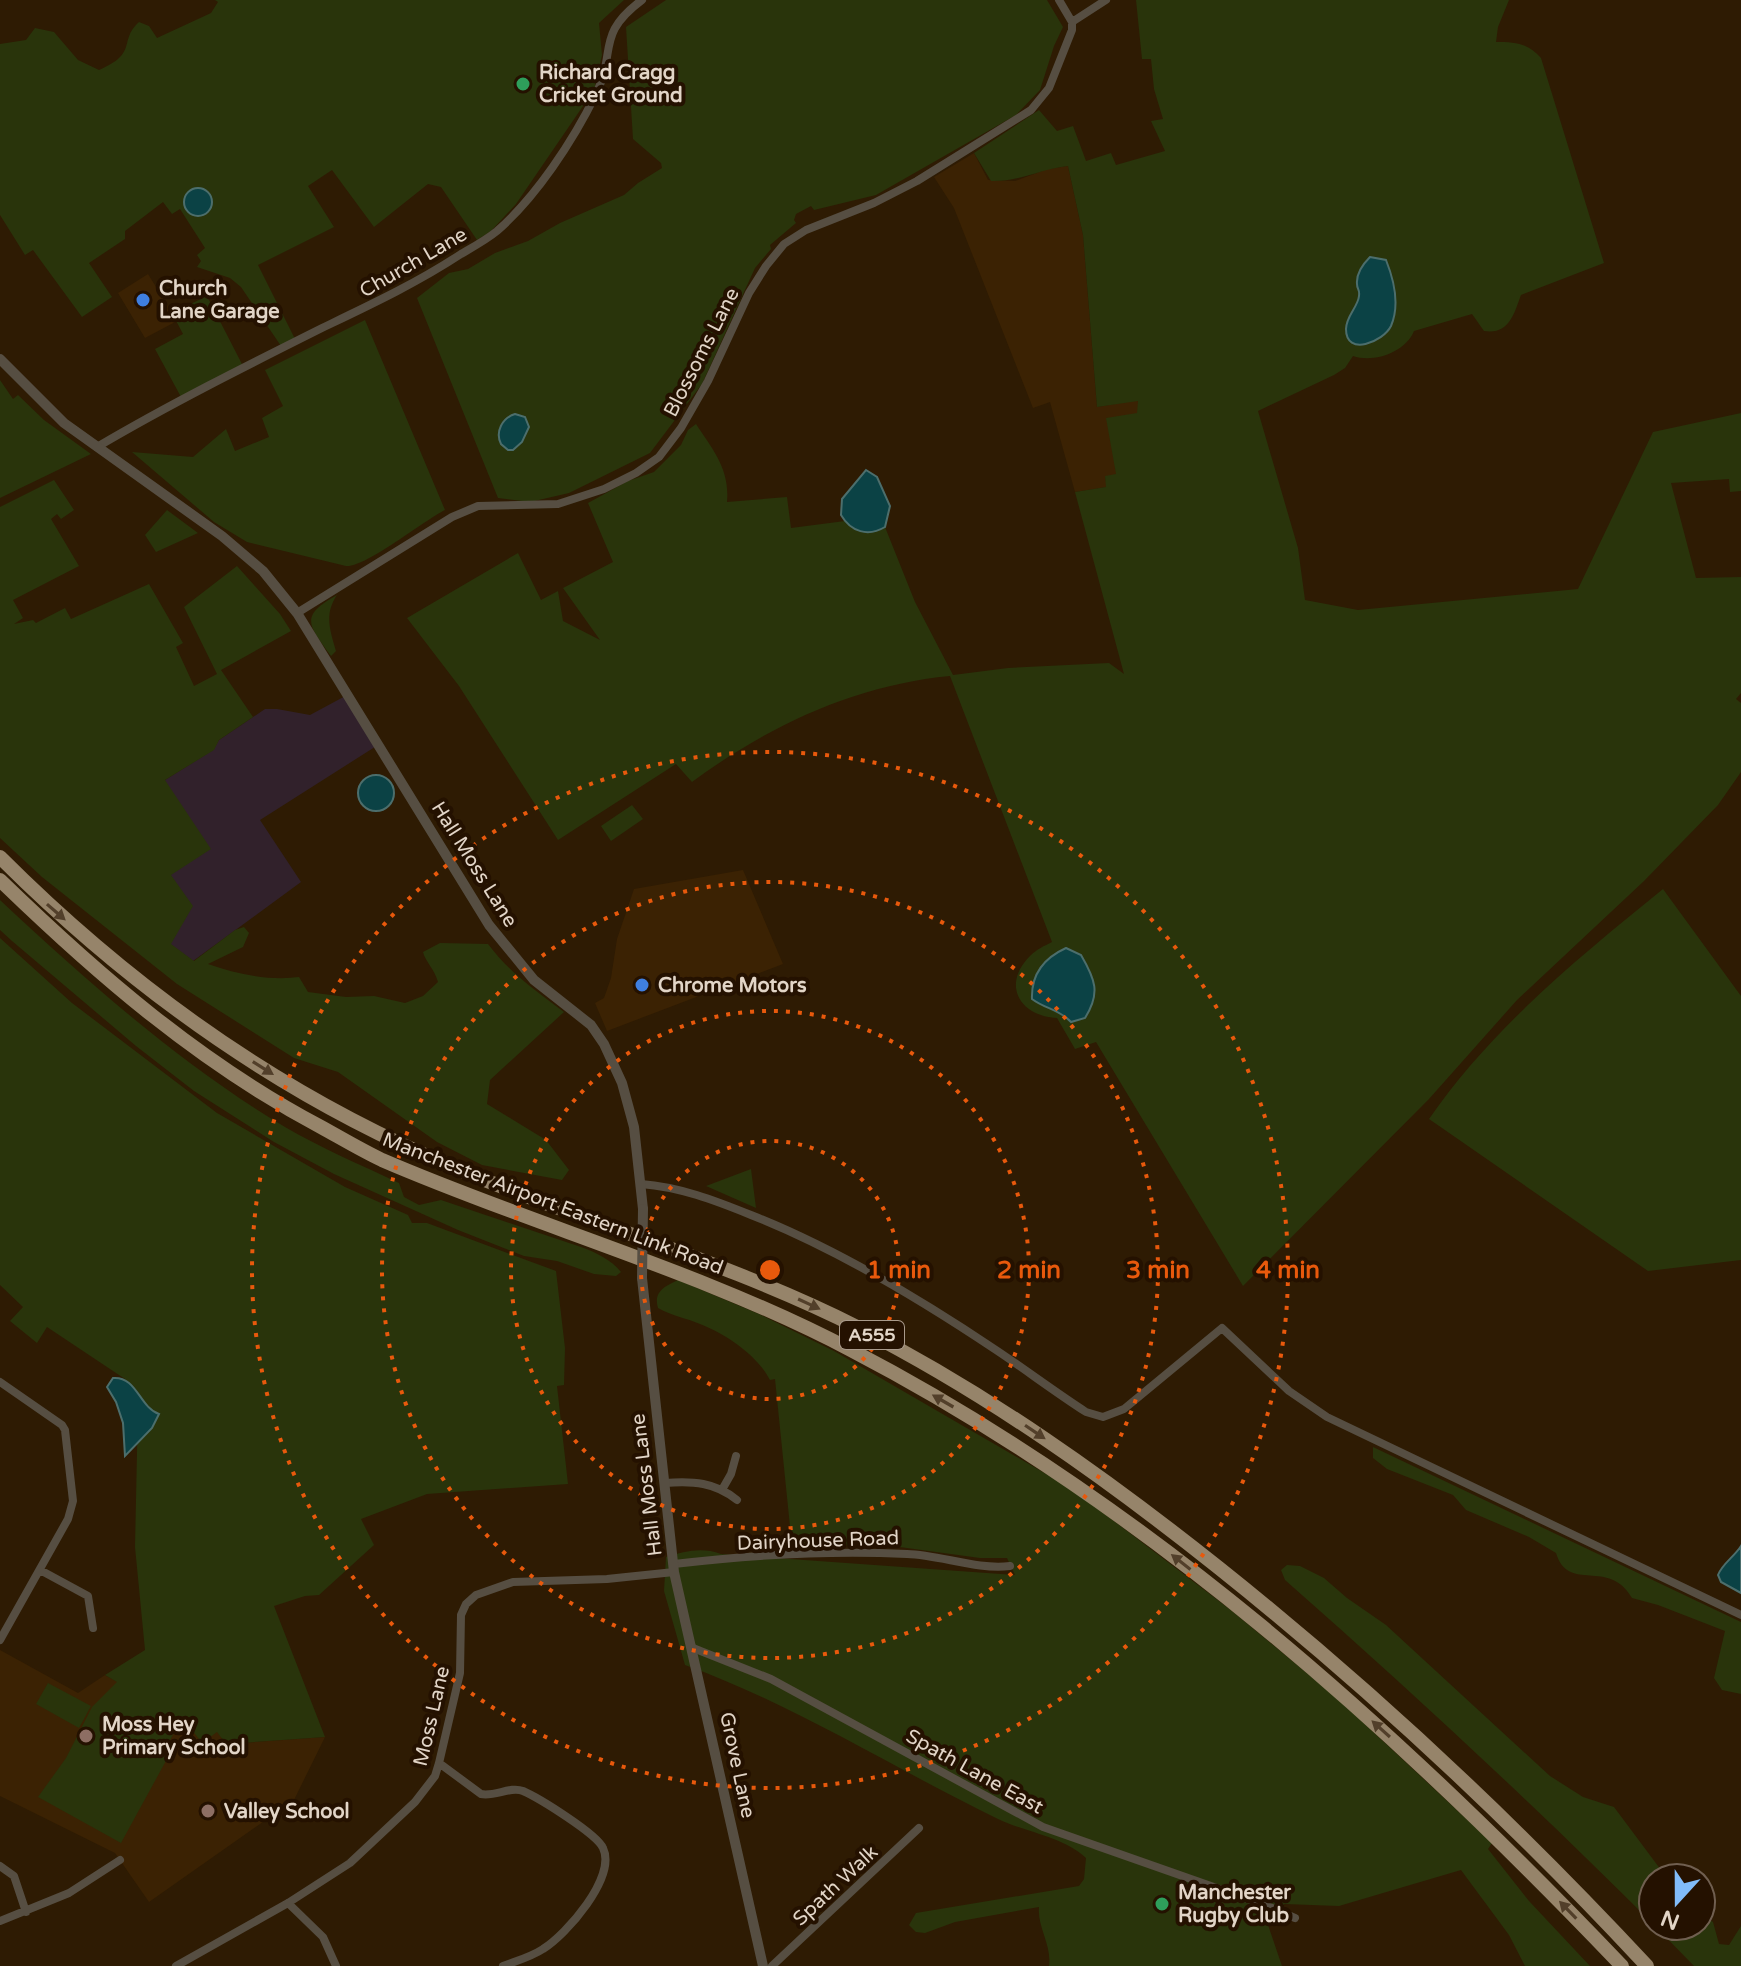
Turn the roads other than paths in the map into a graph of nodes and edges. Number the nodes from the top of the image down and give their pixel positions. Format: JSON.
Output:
{"nodes":[{"id":1,"x":642,"y":0,"type":"edge"},
{"id":2,"x":1059,"y":0,"type":"edge"},
{"id":3,"x":1106,"y":0,"type":"edge"},
{"id":4,"x":1072,"y":22,"type":"junction"},
{"id":5,"x":0,"y":359,"type":"edge"},
{"id":6,"x":97,"y":447,"type":"junction"},
{"id":7,"x":297,"y":613,"type":"junction"},
{"id":8,"x":0,"y":857,"type":"edge"},
{"id":9,"x":0,"y":880,"type":"edge"},
{"id":10,"x":641,"y":1184,"type":"junction"},
{"id":11,"x":0,"y":1382,"type":"edge"},
{"id":12,"x":736,"y":1456,"type":"dead end"},
{"id":13,"x":665,"y":1483,"type":"junction"},
{"id":14,"x":723,"y":1488,"type":"junction"},
{"id":15,"x":737,"y":1500,"type":"dead end"},
{"id":16,"x":1010,"y":1566,"type":"dead end"},
{"id":17,"x":674,"y":1568,"type":"junction"},
{"id":18,"x":40,"y":1570,"type":"junction"},
{"id":19,"x":1741,"y":1615,"type":"edge"},
{"id":20,"x":93,"y":1628,"type":"dead end"},
{"id":21,"x":0,"y":1640,"type":"edge"},
{"id":22,"x":693,"y":1648,"type":"junction"},
{"id":23,"x":439,"y":1763,"type":"junction"},
{"id":24,"x":919,"y":1828,"type":"dead end"},
{"id":25,"x":120,"y":1860,"type":"dead end"},
{"id":26,"x":0,"y":1866,"type":"edge"},
{"id":27,"x":288,"y":1903,"type":"junction"},
{"id":28,"x":26,"y":1912,"type":"junction"},
{"id":29,"x":1295,"y":1918,"type":"dead end"},
{"id":30,"x":0,"y":1921,"type":"edge"},
{"id":31,"x":176,"y":1966,"type":"edge"},
{"id":32,"x":336,"y":1966,"type":"edge"},
{"id":33,"x":503,"y":1966,"type":"edge"},
{"id":34,"x":763,"y":1966,"type":"edge"},
{"id":35,"x":772,"y":1966,"type":"edge"},
{"id":36,"x":1622,"y":1966,"type":"edge"},
{"id":37,"x":1647,"y":1966,"type":"edge"}],
"edges":[{"from":1,"to":6,"type":"street","name":"Church Lane"},
{"from":2,"to":4,"type":"street"},
{"from":3,"to":4,"type":"street"},
{"from":4,"to":7,"type":"street","name":"Blossoms Lane"},
{"from":5,"to":6,"type":"street","name":"Hall Moss Lane"},
{"from":6,"to":7,"type":"street","name":"Hall Moss Lane"},
{"from":7,"to":10,"type":"street","name":"Hall Moss Lane"},
{"from":8,"to":37,"type":"highway","name":"Manchester Airport Eastern Link Road","number":"A555","one_way":true},
{"from":36,"to":9,"type":"highway","name":"Manchester Airport Eastern Link Road","number":"A555","one_way":true},
{"from":10,"to":13,"type":"street","name":"Hall Moss Lane","bridge":true},
{"from":10,"to":19,"type":"street"},
{"from":11,"to":18,"type":"street"},
{"from":12,"to":14,"type":"street"},
{"from":13,"to":14,"type":"street"},
{"from":13,"to":17,"type":"street","name":"Hall Moss Lane"},
{"from":14,"to":15,"type":"street"},
{"from":16,"to":17,"type":"street","name":"Dairyhouse Road"},
{"from":17,"to":22,"type":"street","name":"Grove Lane"},
{"from":17,"to":23,"type":"street","name":"Moss Lane"},
{"from":18,"to":20,"type":"street"},
{"from":18,"to":21,"type":"street"},
{"from":22,"to":29,"type":"street","name":"Spath Lane East"},
{"from":22,"to":34,"type":"street","name":"Grove Lane"},
{"from":23,"to":27,"type":"street","name":"Moss Lane"},
{"from":23,"to":33,"type":"street"},
{"from":24,"to":35,"type":"street","name":"Spath Walk"},
{"from":25,"to":28,"type":"street"},
{"from":26,"to":28,"type":"street"},
{"from":27,"to":31,"type":"street","name":"Moss Lane"},
{"from":27,"to":32,"type":"street"},
{"from":28,"to":30,"type":"street"}]}
